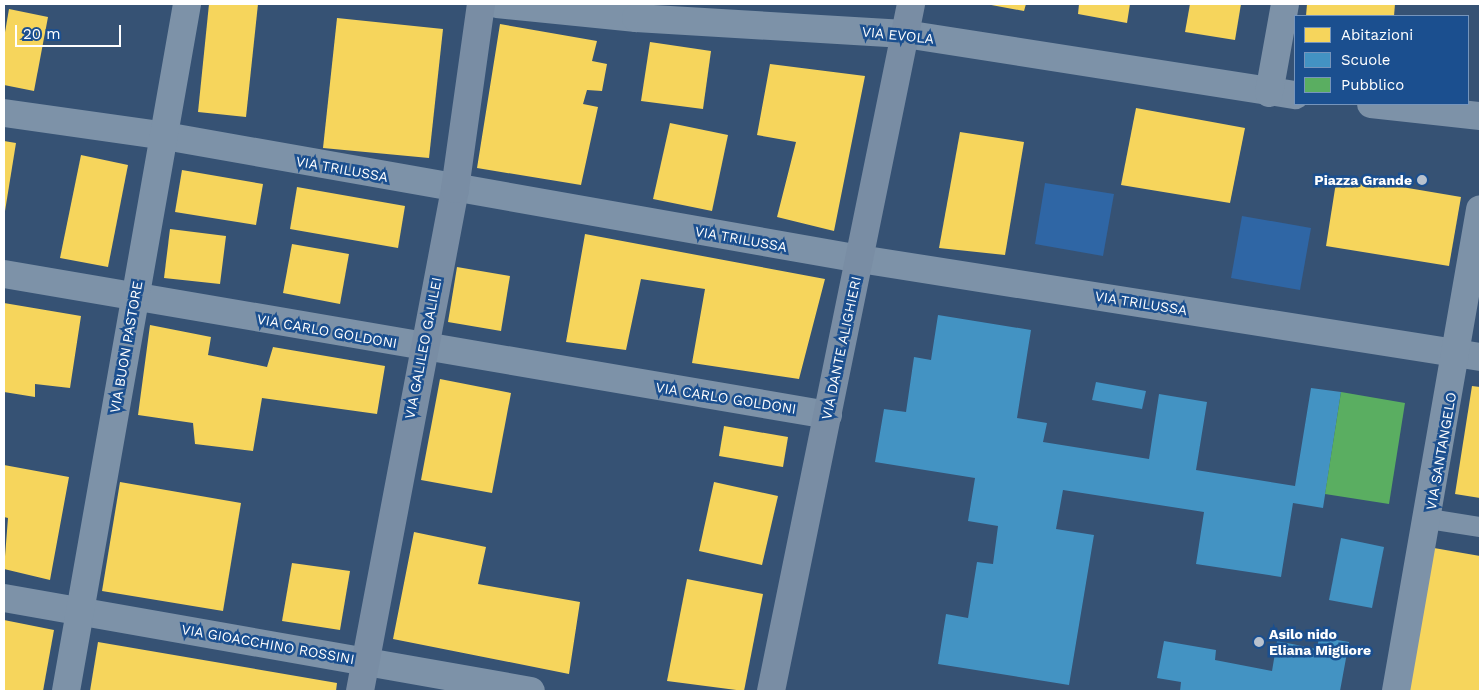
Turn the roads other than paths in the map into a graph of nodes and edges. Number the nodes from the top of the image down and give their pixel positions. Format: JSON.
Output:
{"nodes":[{"id":1,"x":187,"y":4,"type":"edge"},
{"id":2,"x":481,"y":4,"type":"edge"},
{"id":3,"x":497,"y":4,"type":"edge"},
{"id":4,"x":911,"y":4,"type":"edge"},
{"id":5,"x":1285,"y":4,"type":"edge"},
{"id":6,"x":638,"y":11,"type":"edge"},
{"id":7,"x":752,"y":14,"type":"edge"},
{"id":8,"x":905,"y":34,"type":"junction"},
{"id":9,"x":1282,"y":94,"type":"edge"},
{"id":10,"x":1380,"y":105,"type":"edge"},
{"id":11,"x":4,"y":113,"type":"edge"},
{"id":12,"x":1480,"y":116,"type":"edge"},
{"id":13,"x":165,"y":136,"type":"junction"},
{"id":14,"x":455,"y":190,"type":"junction"},
{"id":15,"x":1480,"y":209,"type":"edge"},
{"id":16,"x":860,"y":259,"type":"junction"},
{"id":17,"x":4,"y":274,"type":"edge"},
{"id":18,"x":135,"y":298,"type":"junction"},
{"id":19,"x":422,"y":348,"type":"junction"},
{"id":20,"x":1469,"y":356,"type":"edge"},
{"id":21,"x":828,"y":415,"type":"junction"},
{"id":22,"x":1429,"y":518,"type":"junction"},
{"id":23,"x":1480,"y":528,"type":"edge"},
{"id":24,"x":4,"y":598,"type":"edge"},
{"id":25,"x":80,"y":611,"type":"junction"},
{"id":26,"x":366,"y":661,"type":"junction"},
{"id":27,"x":495,"y":689,"type":"edge"},
{"id":28,"x":66,"y":691,"type":"edge"},
{"id":29,"x":360,"y":691,"type":"edge"},
{"id":30,"x":531,"y":691,"type":"edge"},
{"id":31,"x":771,"y":691,"type":"edge"},
{"id":32,"x":1396,"y":691,"type":"edge"}],
"edges":[{"from":1,"to":13,"type":"street","name":"VIA BUON PASTORE"},
{"from":2,"to":14,"type":"street","name":"VIA GALILEO GALILEI"},
{"from":3,"to":6,"type":"street","name":"VIA EVOLA"},
{"from":4,"to":8,"type":"street","name":"VIA DANTE ALIGHIERI"},
{"from":5,"to":9,"type":"street"},
{"from":6,"to":7,"type":"street","name":"VIA EVOLA"},
{"from":7,"to":8,"type":"street","name":"VIA EVOLA"},
{"from":8,"to":9,"type":"street","name":"VIA EVOLA"},
{"from":8,"to":16,"type":"street","name":"VIA DANTE ALIGHIERI"},
{"from":10,"to":12,"type":"street"},
{"from":11,"to":13,"type":"street","name":"VIA TRILUSSA"},
{"from":13,"to":14,"type":"street","name":"VIA TRILUSSA"},
{"from":13,"to":18,"type":"street","name":"VIA BUON PASTORE"},
{"from":14,"to":16,"type":"street","name":"VIA TRILUSSA"},
{"from":14,"to":19,"type":"street","name":"VIA GALILEO GALILEI"},
{"from":15,"to":20,"type":"street","name":"VIA SANTANGELO"},
{"from":16,"to":20,"type":"street","name":"VIA TRILUSSA"},
{"from":16,"to":21,"type":"street","name":"VIA DANTE ALIGHIERI"},
{"from":17,"to":18,"type":"street","name":"VIA CARLO GOLDONI"},
{"from":18,"to":19,"type":"street","name":"VIA CARLO GOLDONI"},
{"from":18,"to":25,"type":"street","name":"VIA BUON PASTORE"},
{"from":19,"to":21,"type":"street","name":"VIA CARLO GOLDONI"},
{"from":19,"to":26,"type":"street","name":"VIA GALILEO GALILEI"},
{"from":20,"to":22,"type":"street","name":"VIA SANTANGELO"},
{"from":21,"to":31,"type":"street","name":"VIA DANTE ALIGHIERI"},
{"from":22,"to":23,"type":"lane"},
{"from":22,"to":32,"type":"street","name":"VIA SANTANGELO"},
{"from":24,"to":25,"type":"street","name":"VIA GIOACCHINO ROSSINI"},
{"from":25,"to":26,"type":"street","name":"VIA GIOACCHINO ROSSINI"},
{"from":25,"to":28,"type":"street","name":"VIA BUON PASTORE"},
{"from":26,"to":27,"type":"street","name":"VIA GIOACCHINO ROSSINI"},
{"from":26,"to":29,"type":"street","name":"VIA GALILEO GALILEI"},
{"from":27,"to":30,"type":"street","name":"VIA GIOACCHINO ROSSINI"}]}
